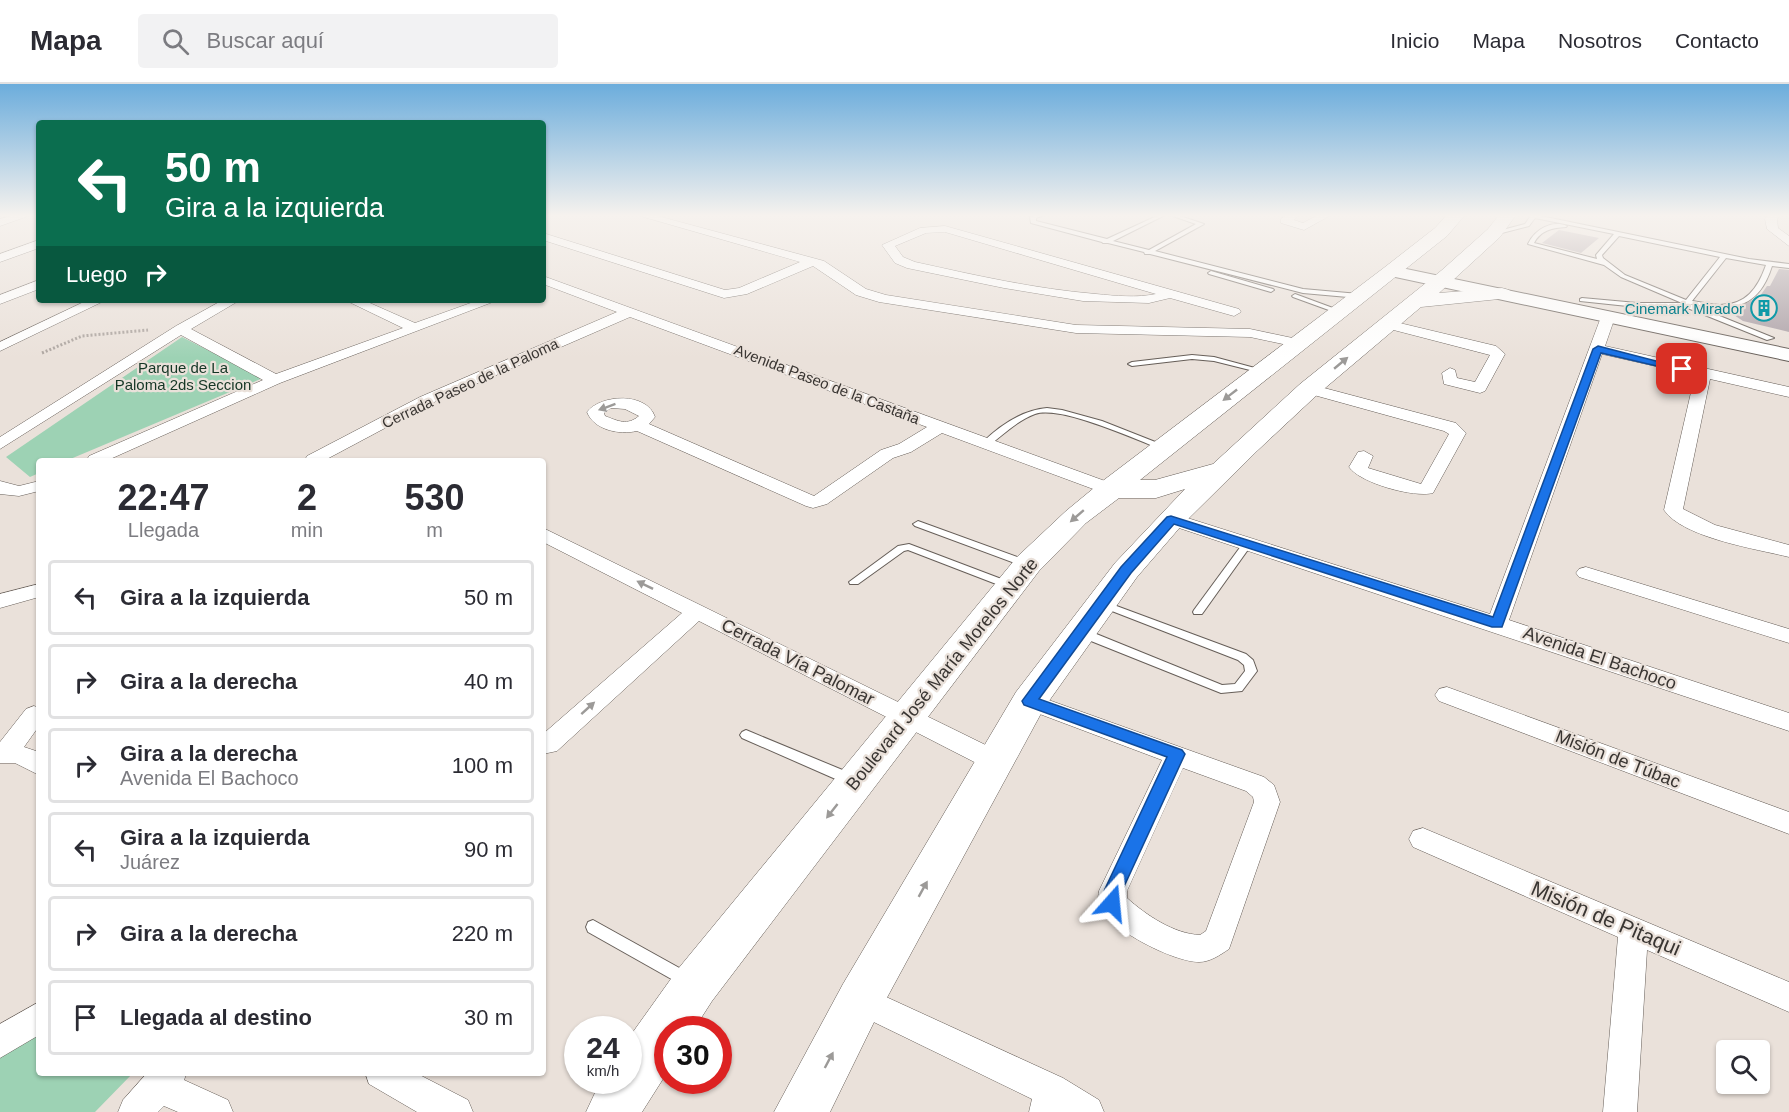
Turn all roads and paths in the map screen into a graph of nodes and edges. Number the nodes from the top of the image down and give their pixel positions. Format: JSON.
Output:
{"nodes":[{"id":1,"x":627,"y":263,"type":"edge"},
{"id":2,"x":809,"y":263,"type":"edge"},
{"id":3,"x":814,"y":263,"type":"edge"},
{"id":4,"x":908,"y":263,"type":"edge"},
{"id":5,"x":1063,"y":263,"type":"edge"},
{"id":6,"x":1179,"y":263,"type":"edge"},
{"id":7,"x":1200,"y":263,"type":"edge"},
{"id":8,"x":1402,"y":263,"type":"edge"},
{"id":9,"x":1472,"y":263,"type":"edge"},
{"id":10,"x":1604,"y":263,"type":"edge"},
{"id":11,"x":1719,"y":263,"type":"edge"},
{"id":12,"x":1764,"y":263,"type":"edge"},
{"id":13,"x":1775,"y":263,"type":"edge"},
{"id":14,"x":1770,"y":264,"type":"junction"},
{"id":15,"x":1789,"y":266,"type":"edge"},
{"id":16,"x":1397,"y":267,"type":"junction"},
{"id":17,"x":1465,"y":270,"type":"junction"},
{"id":18,"x":1259,"y":279,"type":"junction"},
{"id":19,"x":546,"y":282,"type":"edge"},
{"id":20,"x":1251,"y":284,"type":"junction"},
{"id":21,"x":36,"y":286,"type":"edge"},
{"id":22,"x":1509,"y":291,"type":"junction"},
{"id":23,"x":1170,"y":294,"type":"junction"},
{"id":24,"x":1156,"y":299,"type":"junction"},
{"id":25,"x":0,"y":300,"type":"edge"},
{"id":26,"x":1582,"y":300,"type":"junction"},
{"id":27,"x":71,"y":303,"type":"edge"},
{"id":28,"x":92,"y":303,"type":"edge"},
{"id":29,"x":228,"y":303,"type":"edge"},
{"id":30,"x":359,"y":303,"type":"edge"},
{"id":31,"x":482,"y":303,"type":"edge"},
{"id":32,"x":1688,"y":303,"type":"junction"},
{"id":33,"x":1341,"y":310,"type":"junction"},
{"id":34,"x":631,"y":311,"type":"junction"},
{"id":35,"x":1234,"y":312,"type":"dead end"},
{"id":36,"x":1608,"y":317,"type":"junction"},
{"id":37,"x":1171,"y":321,"type":"junction"},
{"id":38,"x":1390,"y":321,"type":"junction"},
{"id":39,"x":412,"y":327,"type":"junction"},
{"id":40,"x":181,"y":329,"type":"junction"},
{"id":41,"x":1770,"y":338,"type":"junction"},
{"id":42,"x":2,"y":340,"type":"edge"},
{"id":43,"x":1789,"y":342,"type":"edge"},
{"id":44,"x":1297,"y":343,"type":"junction"},
{"id":45,"x":1598,"y":349,"type":"junction"},
{"id":46,"x":42,"y":353,"type":"dead end"},
{"id":47,"x":1789,"y":355,"type":"edge"},
{"id":48,"x":1132,"y":364,"type":"dead end"},
{"id":49,"x":1262,"y":371,"type":"junction"},
{"id":50,"x":1450,"y":373,"type":"dead end"},
{"id":51,"x":1703,"y":374,"type":"junction"},
{"id":52,"x":275,"y":380,"type":"junction"},
{"id":53,"x":1309,"y":389,"type":"junction"},
{"id":54,"x":1789,"y":392,"type":"edge"},
{"id":55,"x":931,"y":424,"type":"junction"},
{"id":56,"x":639,"y":425,"type":"dead end"},
{"id":57,"x":0,"y":444,"type":"edge"},
{"id":58,"x":985,"y":444,"type":"junction"},
{"id":59,"x":1161,"y":450,"type":"junction"},
{"id":60,"x":1364,"y":456,"type":"dead end"},
{"id":61,"x":100,"y":458,"type":"edge"},
{"id":62,"x":317,"y":458,"type":"edge"},
{"id":63,"x":1223,"y":468,"type":"junction"},
{"id":64,"x":0,"y":486,"type":"edge"},
{"id":65,"x":36,"y":487,"type":"edge"},
{"id":66,"x":1125,"y":490,"type":"junction"},
{"id":67,"x":1171,"y":519,"type":"junction"},
{"id":68,"x":918,"y":524,"type":"dead end"},
{"id":69,"x":546,"y":536,"type":"edge"},
{"id":70,"x":1247,"y":544,"type":"junction"},
{"id":71,"x":1789,"y":551,"type":"edge"},
{"id":72,"x":1586,"y":573,"type":"dead end"},
{"id":73,"x":1018,"y":575,"type":"junction"},
{"id":74,"x":854,"y":582,"type":"dead end"},
{"id":75,"x":36,"y":591,"type":"edge"},
{"id":76,"x":0,"y":601,"type":"edge"},
{"id":77,"x":1101,"y":603,"type":"junction"},
{"id":78,"x":697,"y":611,"type":"junction"},
{"id":79,"x":1198,"y":612,"type":"dead end"},
{"id":80,"x":1497,"y":624,"type":"junction"},
{"id":81,"x":1080,"y":632,"type":"junction"},
{"id":82,"x":1789,"y":636,"type":"edge"},
{"id":83,"x":1447,"y":695,"type":"dead end"},
{"id":84,"x":1029,"y":701,"type":"junction"},
{"id":85,"x":34,"y":715,"type":"dead end"},
{"id":86,"x":906,"y":716,"type":"junction"},
{"id":87,"x":1789,"y":722,"type":"edge"},
{"id":88,"x":746,"y":735,"type":"dead end"},
{"id":89,"x":546,"y":744,"type":"edge"},
{"id":90,"x":3,"y":753,"type":"edge"},
{"id":91,"x":1177,"y":754,"type":"junction"},
{"id":92,"x":995,"y":761,"type":"junction"},
{"id":93,"x":36,"y":762,"type":"edge"},
{"id":94,"x":855,"y":781,"type":"junction"},
{"id":95,"x":1789,"y":823,"type":"edge"},
{"id":96,"x":1423,"y":839,"type":"dead end"},
{"id":97,"x":592,"y":927,"type":"dead end"},
{"id":98,"x":1633,"y":929,"type":"junction"},
{"id":99,"x":695,"y":985,"type":"junction"},
{"id":100,"x":1789,"y":998,"type":"edge"},
{"id":101,"x":860,"y":1000,"type":"junction"},
{"id":102,"x":36,"y":1019,"type":"edge"},
{"id":103,"x":0,"y":1042,"type":"edge"},
{"id":104,"x":388,"y":1076,"type":"edge"},
{"id":105,"x":165,"y":1079,"type":"edge"},
{"id":106,"x":1049,"y":1101,"type":"edge"},
{"id":107,"x":135,"y":1112,"type":"edge"},
{"id":108,"x":216,"y":1112,"type":"edge"},
{"id":109,"x":456,"y":1112,"type":"edge"},
{"id":110,"x":613,"y":1112,"type":"edge"},
{"id":111,"x":801,"y":1112,"type":"edge"},
{"id":112,"x":1087,"y":1112,"type":"edge"},
{"id":113,"x":1620,"y":1112,"type":"edge"}],
"edges":[{"from":1,"to":2,"type":"street"},
{"from":3,"to":37,"type":"street"},
{"from":4,"to":24,"type":"street"},
{"from":5,"to":23,"type":"street"},
{"from":6,"to":20,"type":"lane"},
{"from":7,"to":18,"type":"lane"},
{"from":8,"to":16,"type":"main road","name":"Boulevard José María Morelos Norte"},
{"from":9,"to":17,"type":"main road"},
{"from":10,"to":32,"type":"lane"},
{"from":11,"to":32,"type":"lane"},
{"from":12,"to":14,"type":"lane"},
{"from":13,"to":14,"type":"lane"},
{"from":14,"to":15,"type":"lane"},
{"from":14,"to":32,"type":"lane"},
{"from":16,"to":17,"type":"main road"},
{"from":16,"to":33,"type":"main road","name":"Boulevard José María Morelos Norte"},
{"from":17,"to":22,"type":"main road"},
{"from":17,"to":22,"type":"main road"},
{"from":17,"to":38,"type":"main road"},
{"from":18,"to":20,"type":"lane"},
{"from":18,"to":33,"type":"lane"},
{"from":19,"to":34,"type":"street","name":"Avenida Paseo de la Castaña"},
{"from":20,"to":33,"type":"lane"},
{"from":21,"to":25,"type":"street"},
{"from":22,"to":26,"type":"main road"},
{"from":22,"to":36,"type":"main road"},
{"from":22,"to":38,"type":"main road"},
{"from":23,"to":24,"type":"street"},
{"from":23,"to":35,"type":"street"},
{"from":24,"to":37,"type":"street"},
{"from":26,"to":32,"type":"lane"},
{"from":26,"to":41,"type":"main road"},
{"from":27,"to":42,"type":"street"},
{"from":28,"to":42,"type":"street"},
{"from":29,"to":40,"type":"street"},
{"from":30,"to":39,"type":"street"},
{"from":31,"to":39,"type":"street"},
{"from":32,"to":41,"type":"lane"},
{"from":33,"to":38,"type":"main road"},
{"from":33,"to":44,"type":"main road","name":"Boulevard José María Morelos Norte"},
{"from":34,"to":55,"type":"street","name":"Avenida Paseo de la Castaña"},
{"from":34,"to":62,"type":"street","name":"Cerrada Paseo de la Paloma"},
{"from":36,"to":45,"type":"street"},
{"from":36,"to":47,"type":"main road"},
{"from":37,"to":44,"type":"street"},
{"from":38,"to":50,"type":"street"},
{"from":53,"to":38,"type":"main road","one_way":true},
{"from":39,"to":52,"type":"street"},
{"from":40,"to":46,"type":"path"},
{"from":40,"to":52,"type":"street"},
{"from":40,"to":57,"type":"street"},
{"from":41,"to":43,"type":"main road"},
{"from":44,"to":49,"type":"main road","name":"Boulevard José María Morelos Norte"},
{"from":45,"to":51,"type":"street"},
{"from":45,"to":80,"type":"street"},
{"from":48,"to":49,"type":"lane"},
{"from":49,"to":59,"type":"main road","name":"Boulevard José María Morelos Norte","one_way":true},
{"from":51,"to":54,"type":"street"},
{"from":51,"to":71,"type":"street"},
{"from":52,"to":61,"type":"street"},
{"from":53,"to":60,"type":"street"},
{"from":53,"to":63,"type":"main road"},
{"from":55,"to":56,"type":"street"},
{"from":55,"to":58,"type":"street","name":"Avenida Paseo de la Castaña"},
{"from":58,"to":59,"type":"lane"},
{"from":58,"to":66,"type":"street","name":"Avenida Paseo de la Castaña"},
{"from":59,"to":66,"type":"main road","name":"Boulevard José María Morelos Norte"},
{"from":63,"to":66,"type":"main road"},
{"from":63,"to":67,"type":"main road"},
{"from":64,"to":65,"type":"street"},
{"from":66,"to":67,"type":"main road"},
{"from":66,"to":73,"type":"main road","name":"Boulevard José María Morelos Norte","one_way":true},
{"from":67,"to":70,"type":"street","name":"Avenida El Bachoco"},
{"from":67,"to":77,"type":"main road"},
{"from":68,"to":73,"type":"lane"},
{"from":78,"to":69,"type":"street","name":"Cerrada Vía Palomar","one_way":true},
{"from":70,"to":79,"type":"lane"},
{"from":70,"to":80,"type":"street","name":"Avenida El Bachoco"},
{"from":72,"to":82,"type":"street"},
{"from":73,"to":74,"type":"lane"},
{"from":73,"to":86,"type":"main road","name":"Boulevard José María Morelos Norte"},
{"from":75,"to":76,"type":"street"},
{"from":77,"to":81,"type":"main road"},
{"from":77,"to":81,"type":"lane"},
{"from":78,"to":86,"type":"street","name":"Cerrada Vía Palomar"},
{"from":89,"to":78,"type":"street","one_way":true},
{"from":80,"to":87,"type":"street","name":"Avenida El Bachoco"},
{"from":81,"to":84,"type":"main road"},
{"from":83,"to":95,"type":"street","name":"Misión de Túbac"},
{"from":84,"to":91,"type":"street"},
{"from":84,"to":92,"type":"main road"},
{"from":85,"to":90,"type":"street"},
{"from":86,"to":92,"type":"street","name":"Cerrada Vía Palomar"},
{"from":86,"to":94,"type":"main road","name":"Boulevard José María Morelos Norte"},
{"from":88,"to":94,"type":"lane"},
{"from":90,"to":93,"type":"street"},
{"from":91,"to":91,"type":"street"},
{"from":101,"to":92,"type":"main road","one_way":true},
{"from":94,"to":99,"type":"main road","name":"Boulevard José María Morelos Norte","one_way":true},
{"from":96,"to":98,"type":"street","name":"Misión de Pitaqui"},
{"from":97,"to":99,"type":"lane"},
{"from":98,"to":100,"type":"street","name":"Misión de Pitaqui"},
{"from":98,"to":113,"type":"street"},
{"from":99,"to":110,"type":"main road","name":"Boulevard José María Morelos Norte"},
{"from":101,"to":106,"type":"street"},
{"from":111,"to":101,"type":"main road","one_way":true},
{"from":102,"to":103,"type":"street"},
{"from":104,"to":109,"type":"street"},
{"from":105,"to":107,"type":"street"},
{"from":105,"to":108,"type":"street"},
{"from":106,"to":112,"type":"street"}]}
